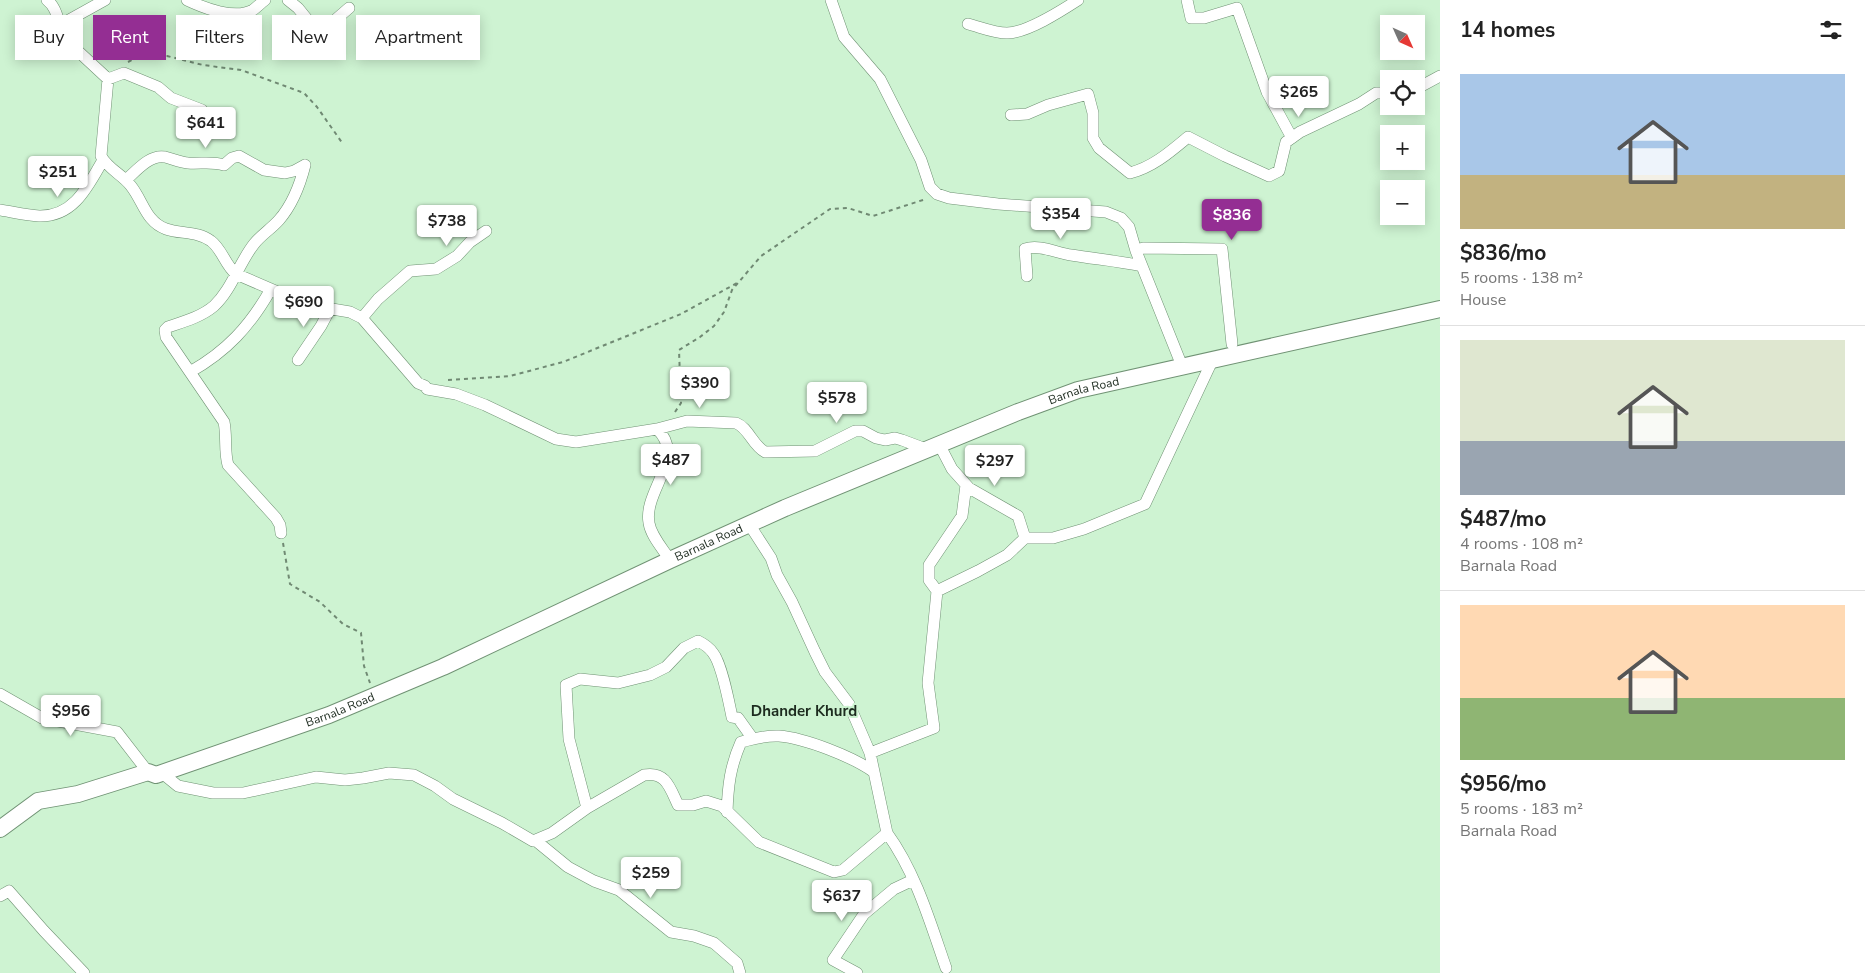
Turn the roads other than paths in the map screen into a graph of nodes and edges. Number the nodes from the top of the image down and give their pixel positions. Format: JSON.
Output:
{"nodes":[{"id":1,"x":47,"y":0,"type":"edge"},
{"id":2,"x":106,"y":0,"type":"edge"},
{"id":3,"x":187,"y":0,"type":"edge"},
{"id":4,"x":265,"y":0,"type":"edge"},
{"id":5,"x":288,"y":0,"type":"edge"},
{"id":6,"x":831,"y":0,"type":"edge"},
{"id":7,"x":1078,"y":0,"type":"edge"},
{"id":8,"x":1187,"y":0,"type":"edge"},
{"id":9,"x":350,"y":8,"type":"dead end"},
{"id":10,"x":57,"y":15,"type":"edge"},
{"id":11,"x":78,"y":15,"type":"edge"},
{"id":12,"x":968,"y":24,"type":"dead end"},
{"id":13,"x":83,"y":56,"type":"edge"},
{"id":14,"x":1440,"y":76,"type":"edge"},
{"id":15,"x":108,"y":79,"type":"junction"},
{"id":16,"x":1425,"y":84,"type":"edge"},
{"id":17,"x":1380,"y":93,"type":"edge"},
{"id":18,"x":202,"y":110,"type":"dead end"},
{"id":19,"x":1011,"y":115,"type":"dead end"},
{"id":20,"x":1292,"y":138,"type":"junction"},
{"id":21,"x":103,"y":160,"type":"junction"},
{"id":22,"x":126,"y":180,"type":"junction"},
{"id":23,"x":0,"y":210,"type":"edge"},
{"id":24,"x":486,"y":231,"type":"dead end"},
{"id":25,"x":1136,"y":251,"type":"junction"},
{"id":26,"x":1142,"y":266,"type":"junction"},
{"id":27,"x":236,"y":274,"type":"junction"},
{"id":28,"x":1027,"y":276,"type":"dead end"},
{"id":29,"x":271,"y":289,"type":"junction"},
{"id":30,"x":330,"y":309,"type":"junction"},
{"id":31,"x":1440,"y":309,"type":"edge"},
{"id":32,"x":362,"y":318,"type":"junction"},
{"id":33,"x":1232,"y":344,"type":"dead end"},
{"id":34,"x":1214,"y":359,"type":"junction"},
{"id":35,"x":298,"y":360,"type":"dead end"},
{"id":36,"x":1182,"y":366,"type":"junction"},
{"id":37,"x":190,"y":372,"type":"junction"},
{"id":38,"x":657,"y":428,"type":"junction"},
{"id":39,"x":933,"y":446,"type":"junction"},
{"id":40,"x":966,"y":485,"type":"junction"},
{"id":41,"x":749,"y":524,"type":"junction"},
{"id":42,"x":281,"y":533,"type":"road end"},
{"id":43,"x":1025,"y":538,"type":"junction"},
{"id":44,"x":670,"y":560,"type":"junction"},
{"id":45,"x":937,"y":591,"type":"junction"},
{"id":46,"x":0,"y":694,"type":"edge"},
{"id":47,"x":753,"y":739,"type":"junction"},
{"id":48,"x":870,"y":753,"type":"junction"},
{"id":49,"x":874,"y":772,"type":"junction"},
{"id":50,"x":155,"y":773,"type":"junction"},
{"id":51,"x":587,"y":808,"type":"junction"},
{"id":52,"x":727,"y":812,"type":"junction"},
{"id":53,"x":0,"y":829,"type":"edge"},
{"id":54,"x":888,"y":833,"type":"junction"},
{"id":55,"x":535,"y":840,"type":"junction"},
{"id":56,"x":913,"y":880,"type":"junction"},
{"id":57,"x":0,"y":896,"type":"edge"},
{"id":58,"x":947,"y":971,"type":"edge"},
{"id":59,"x":84,"y":973,"type":"edge"},
{"id":60,"x":740,"y":973,"type":"edge"},
{"id":61,"x":858,"y":973,"type":"edge"}],
"edges":[{"from":1,"to":10,"type":"street"},
{"from":2,"to":11,"type":"street"},
{"from":3,"to":4,"type":"street"},
{"from":5,"to":9,"type":"street"},
{"from":6,"to":25,"type":"street"},
{"from":7,"to":12,"type":"street"},
{"from":8,"to":20,"type":"street"},
{"from":13,"to":15,"type":"street"},
{"from":14,"to":16,"type":"street"},
{"from":15,"to":18,"type":"street"},
{"from":15,"to":21,"type":"street"},
{"from":17,"to":20,"type":"street"},
{"from":19,"to":20,"type":"street"},
{"from":21,"to":22,"type":"street"},
{"from":21,"to":23,"type":"street"},
{"from":22,"to":27,"type":"street"},
{"from":22,"to":27,"type":"street"},
{"from":24,"to":32,"type":"street"},
{"from":25,"to":26,"type":"street"},
{"from":25,"to":33,"type":"street"},
{"from":26,"to":28,"type":"street"},
{"from":26,"to":36,"type":"street"},
{"from":27,"to":29,"type":"street"},
{"from":27,"to":37,"type":"street"},
{"from":29,"to":30,"type":"street"},
{"from":29,"to":37,"type":"street"},
{"from":30,"to":32,"type":"street"},
{"from":30,"to":35,"type":"street"},
{"from":31,"to":34,"type":"main road","name":"Barnala Road"},
{"from":32,"to":38,"type":"street"},
{"from":34,"to":36,"type":"main road","name":"Barnala Road"},
{"from":34,"to":43,"type":"street"},
{"from":36,"to":39,"type":"main road","name":"Barnala Road"},
{"from":37,"to":42,"type":"street"},
{"from":38,"to":39,"type":"street"},
{"from":38,"to":44,"type":"street"},
{"from":39,"to":40,"type":"street"},
{"from":39,"to":41,"type":"main road","name":"Barnala Road"},
{"from":40,"to":43,"type":"street"},
{"from":40,"to":45,"type":"street"},
{"from":41,"to":44,"type":"main road","name":"Barnala Road"},
{"from":41,"to":48,"type":"street"},
{"from":43,"to":45,"type":"street"},
{"from":44,"to":50,"type":"main road","name":"Barnala Road"},
{"from":45,"to":48,"type":"street"},
{"from":46,"to":50,"type":"street"},
{"from":47,"to":49,"type":"street"},
{"from":47,"to":51,"type":"street"},
{"from":47,"to":52,"type":"street"},
{"from":48,"to":49,"type":"street"},
{"from":49,"to":54,"type":"street"},
{"from":50,"to":53,"type":"main road","name":"Barnala Road"},
{"from":50,"to":55,"type":"street"},
{"from":51,"to":52,"type":"street"},
{"from":51,"to":55,"type":"street"},
{"from":52,"to":54,"type":"street"},
{"from":54,"to":56,"type":"street"},
{"from":55,"to":60,"type":"street"},
{"from":56,"to":58,"type":"street"},
{"from":56,"to":61,"type":"street"},
{"from":57,"to":59,"type":"street"}]}
